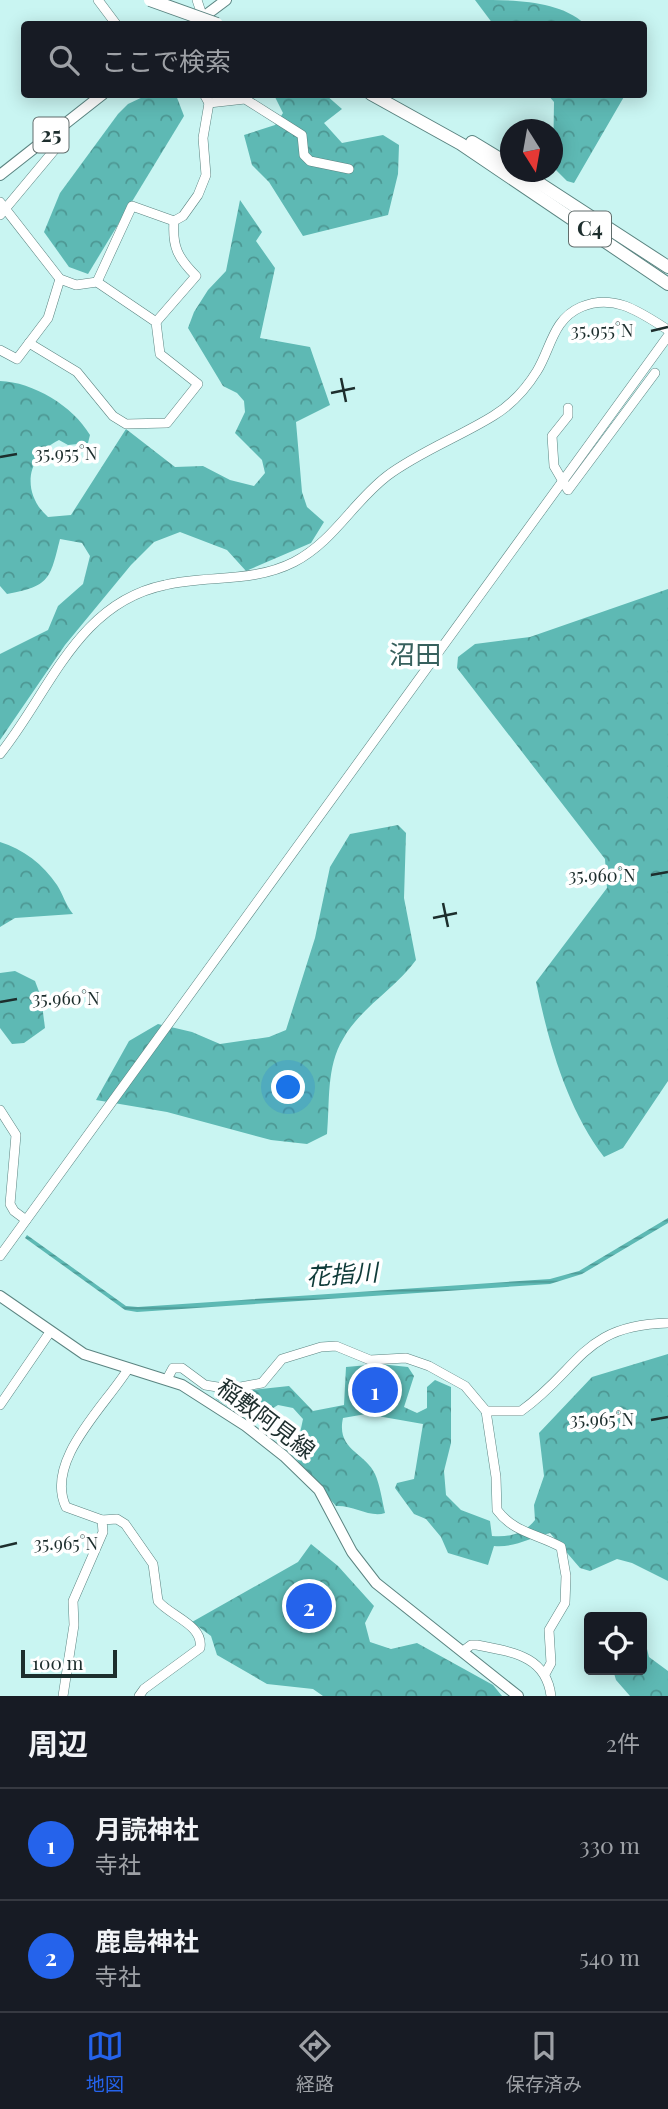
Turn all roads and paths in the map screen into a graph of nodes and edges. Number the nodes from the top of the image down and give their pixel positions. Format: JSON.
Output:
{"nodes":[{"id":1,"x":98,"y":0,"type":"edge"},
{"id":2,"x":150,"y":0,"type":"edge"},
{"id":3,"x":197,"y":0,"type":"edge"},
{"id":4,"x":226,"y":0,"type":"edge"},
{"id":5,"x":114,"y":21,"type":"edge"},
{"id":6,"x":199,"y":21,"type":"edge"},
{"id":7,"x":208,"y":21,"type":"edge"},
{"id":8,"x":98,"y":98,"type":"edge"},
{"id":9,"x":378,"y":98,"type":"edge"},
{"id":10,"x":389,"y":98,"type":"edge"},
{"id":11,"x":206,"y":99,"type":"edge"},
{"id":12,"x":54,"y":132,"type":"junction"},
{"id":13,"x":500,"y":159,"type":"edge"},
{"id":14,"x":349,"y":169,"type":"dead end"},
{"id":15,"x":0,"y":176,"type":"edge"},
{"id":16,"x":537,"y":182,"type":"edge"},
{"id":17,"x":2,"y":209,"type":"edge"},
{"id":18,"x":174,"y":221,"type":"junction"},
{"id":19,"x":668,"y":267,"type":"edge"},
{"id":20,"x":60,"y":279,"type":"junction"},
{"id":21,"x":97,"y":282,"type":"junction"},
{"id":22,"x":668,"y":284,"type":"edge"},
{"id":23,"x":156,"y":322,"type":"junction"},
{"id":24,"x":668,"y":330,"type":"edge"},
{"id":25,"x":668,"y":336,"type":"edge"},
{"id":26,"x":29,"y":344,"type":"junction"},
{"id":27,"x":0,"y":350,"type":"edge"},
{"id":28,"x":655,"y":373,"type":"dead end"},
{"id":29,"x":568,"y":408,"type":"dead end"},
{"id":30,"x":562,"y":481,"type":"junction"},
{"id":31,"x":0,"y":754,"type":"edge"},
{"id":32,"x":0,"y":1110,"type":"edge"},
{"id":33,"x":26,"y":1220,"type":"junction"},
{"id":34,"x":0,"y":1256,"type":"edge"},
{"id":35,"x":0,"y":1296,"type":"edge"},
{"id":36,"x":668,"y":1323,"type":"edge"},
{"id":37,"x":50,"y":1332,"type":"junction"},
{"id":38,"x":128,"y":1369,"type":"junction"},
{"id":39,"x":167,"y":1379,"type":"junction"},
{"id":40,"x":0,"y":1405,"type":"edge"},
{"id":41,"x":486,"y":1411,"type":"junction"},
{"id":42,"x":102,"y":1520,"type":"junction"},
{"id":43,"x":463,"y":1651,"type":"junction"},
{"id":44,"x":545,"y":1674,"type":"junction"},
{"id":45,"x":63,"y":1696,"type":"edge"},
{"id":46,"x":139,"y":1696,"type":"edge"},
{"id":47,"x":518,"y":1696,"type":"edge"},
{"id":48,"x":551,"y":1696,"type":"edge"}],
"edges":[{"from":1,"to":5,"type":"street"},
{"from":2,"to":7,"type":"highway","bridge":true},
{"from":3,"to":6,"type":"street"},
{"from":4,"to":6,"type":"main road"},
{"from":8,"to":12,"type":"main road","number":"25"},
{"from":9,"to":22,"type":"highway","number":"C4"},
{"from":10,"to":13,"type":"highway"},
{"from":11,"to":14,"type":"street"},
{"from":11,"to":18,"type":"street"},
{"from":12,"to":15,"type":"main road","number":"25"},
{"from":12,"to":17,"type":"street"},
{"from":16,"to":19,"type":"highway","number":"C4"},
{"from":17,"to":20,"type":"street"},
{"from":18,"to":21,"type":"street"},
{"from":18,"to":23,"type":"street"},
{"from":20,"to":21,"type":"street"},
{"from":20,"to":26,"type":"street"},
{"from":21,"to":23,"type":"street"},
{"from":23,"to":26,"type":"street"},
{"from":24,"to":31,"type":"street"},
{"from":25,"to":30,"type":"street"},
{"from":26,"to":27,"type":"street"},
{"from":28,"to":30,"type":"street"},
{"from":29,"to":30,"type":"street"},
{"from":30,"to":33,"type":"street"},
{"from":32,"to":33,"type":"street"},
{"from":33,"to":34,"type":"street"},
{"from":35,"to":37,"type":"main road","name":"稲敷阿見線"},
{"from":36,"to":41,"type":"street"},
{"from":37,"to":38,"type":"main road","name":"稲敷阿見線"},
{"from":37,"to":40,"type":"street"},
{"from":38,"to":39,"type":"main road","name":"稲敷阿見線"},
{"from":38,"to":42,"type":"street"},
{"from":39,"to":41,"type":"street"},
{"from":39,"to":43,"type":"main road","name":"稲敷阿見線"},
{"from":41,"to":44,"type":"street"},
{"from":42,"to":45,"type":"street"},
{"from":42,"to":46,"type":"street"},
{"from":43,"to":44,"type":"street"},
{"from":43,"to":47,"type":"main road","name":"稲敷阿見線"},
{"from":44,"to":48,"type":"street"}]}
